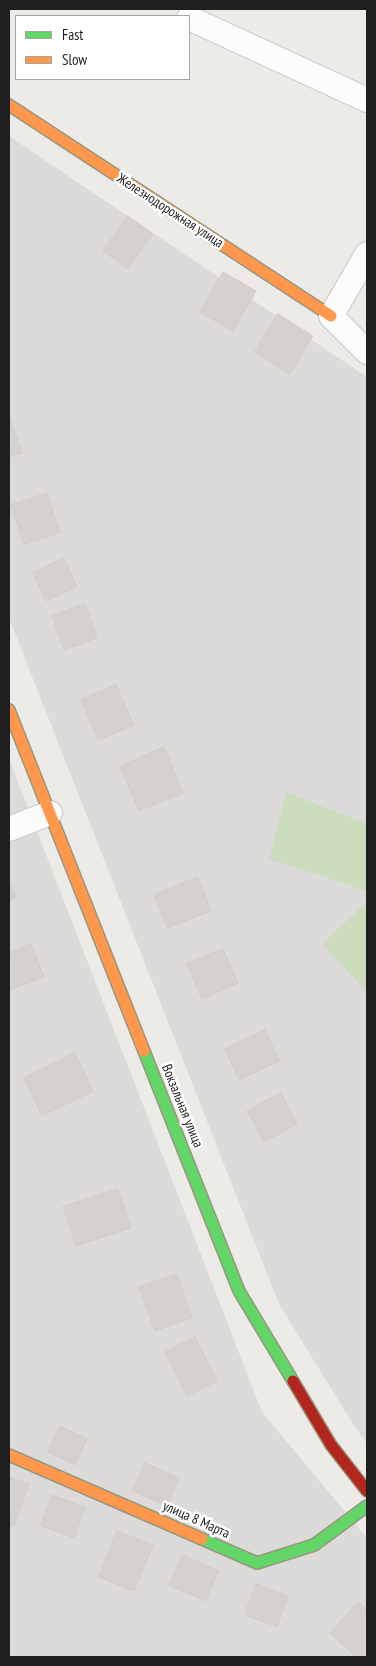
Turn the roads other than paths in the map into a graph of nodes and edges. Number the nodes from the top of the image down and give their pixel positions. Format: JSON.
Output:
{"nodes":[{"id":1,"x":170,"y":9,"type":"edge"},
{"id":2,"x":183,"y":15,"type":"edge"},
{"id":3,"x":190,"y":18,"type":"edge"},
{"id":4,"x":367,"y":100,"type":"edge"},
{"id":5,"x":9,"y":105,"type":"edge"},
{"id":6,"x":367,"y":254,"type":"edge"},
{"id":7,"x":331,"y":316,"type":"junction"},
{"id":8,"x":367,"y":352,"type":"edge"},
{"id":9,"x":9,"y":710,"type":"edge"},
{"id":10,"x":50,"y":813,"type":"junction"},
{"id":11,"x":9,"y":829,"type":"edge"},
{"id":12,"x":9,"y":1455,"type":"edge"},
{"id":13,"x":367,"y":1492,"type":"edge"},
{"id":14,"x":367,"y":1506,"type":"edge"}],
"edges":[{"from":1,"to":2,"type":"street"},
{"from":3,"to":4,"type":"street"},
{"from":5,"to":7,"type":"street","name":"Железнодорожная улица"},
{"from":6,"to":7,"type":"street"},
{"from":7,"to":8,"type":"street","name":"Железнодорожная улица"},
{"from":9,"to":10,"type":"street","name":"Вокзальная улица"},
{"from":10,"to":11,"type":"street"},
{"from":10,"to":13,"type":"street","name":"Вокзальная улица"},
{"from":12,"to":14,"type":"street","name":"улица 8 Марта"}]}
